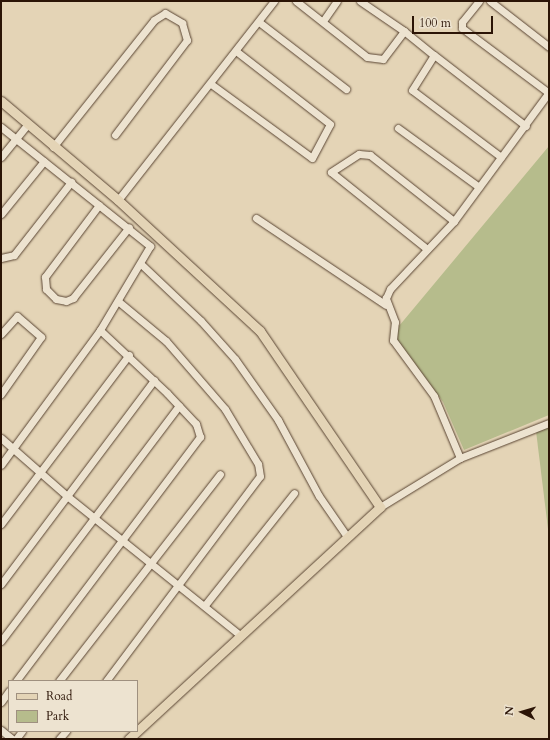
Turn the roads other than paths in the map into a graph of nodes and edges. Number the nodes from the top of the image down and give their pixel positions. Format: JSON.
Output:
{"nodes":[{"id":1,"x":274,"y":1,"type":"edge"},
{"id":2,"x":296,"y":1,"type":"edge"},
{"id":3,"x":337,"y":1,"type":"edge"},
{"id":4,"x":360,"y":1,"type":"edge"},
{"id":5,"x":479,"y":1,"type":"edge"},
{"id":6,"x":490,"y":1,"type":"edge"},
{"id":7,"x":323,"y":21,"type":"junction"},
{"id":8,"x":259,"y":22,"type":"junction"},
{"id":9,"x":404,"y":32,"type":"junction"},
{"id":10,"x":549,"y":47,"type":"edge"},
{"id":11,"x":236,"y":51,"type":"junction"},
{"id":12,"x":434,"y":55,"type":"junction"},
{"id":13,"x":211,"y":84,"type":"junction"},
{"id":14,"x":346,"y":89,"type":"dead end"},
{"id":15,"x":549,"y":93,"type":"edge"},
{"id":16,"x":1,"y":101,"type":"edge"},
{"id":17,"x":27,"y":125,"type":"junction"},
{"id":18,"x":526,"y":126,"type":"junction"},
{"id":19,"x":1,"y":127,"type":"edge"},
{"id":20,"x":398,"y":128,"type":"dead end"},
{"id":21,"x":115,"y":135,"type":"dead end"},
{"id":22,"x":16,"y":138,"type":"junction"},
{"id":23,"x":53,"y":147,"type":"junction"},
{"id":24,"x":1,"y":157,"type":"edge"},
{"id":25,"x":501,"y":157,"type":"junction"},
{"id":26,"x":44,"y":161,"type":"junction"},
{"id":27,"x":71,"y":182,"type":"junction"},
{"id":28,"x":479,"y":187,"type":"junction"},
{"id":29,"x":118,"y":200,"type":"junction"},
{"id":30,"x":99,"y":205,"type":"junction"},
{"id":31,"x":1,"y":214,"type":"edge"},
{"id":32,"x":256,"y":218,"type":"dead end"},
{"id":33,"x":454,"y":221,"type":"junction"},
{"id":34,"x":129,"y":227,"type":"junction"},
{"id":35,"x":427,"y":249,"type":"junction"},
{"id":36,"x":1,"y":258,"type":"edge"},
{"id":37,"x":142,"y":265,"type":"junction"},
{"id":38,"x":119,"y":302,"type":"junction"},
{"id":39,"x":386,"y":305,"type":"junction"},
{"id":40,"x":100,"y":330,"type":"junction"},
{"id":41,"x":1,"y":334,"type":"edge"},
{"id":42,"x":129,"y":355,"type":"junction"},
{"id":43,"x":154,"y":380,"type":"junction"},
{"id":44,"x":1,"y":394,"type":"edge"},
{"id":45,"x":179,"y":406,"type":"junction"},
{"id":46,"x":549,"y":423,"type":"edge"},
{"id":47,"x":1,"y":438,"type":"edge"},
{"id":48,"x":13,"y":448,"type":"junction"},
{"id":49,"x":460,"y":458,"type":"junction"},
{"id":50,"x":1,"y":465,"type":"edge"},
{"id":51,"x":38,"y":472,"type":"junction"},
{"id":52,"x":220,"y":474,"type":"dead end"},
{"id":53,"x":294,"y":493,"type":"dead end"},
{"id":54,"x":67,"y":496,"type":"junction"},
{"id":55,"x":380,"y":507,"type":"junction"},
{"id":56,"x":93,"y":516,"type":"junction"},
{"id":57,"x":1,"y":524,"type":"edge"},
{"id":58,"x":346,"y":535,"type":"junction"},
{"id":59,"x":124,"y":539,"type":"junction"},
{"id":60,"x":150,"y":561,"type":"junction"},
{"id":61,"x":1,"y":584,"type":"edge"},
{"id":62,"x":179,"y":585,"type":"junction"},
{"id":63,"x":205,"y":605,"type":"junction"},
{"id":64,"x":240,"y":635,"type":"junction"},
{"id":65,"x":1,"y":641,"type":"edge"},
{"id":66,"x":17,"y":680,"type":"edge"},
{"id":67,"x":60,"y":680,"type":"edge"},
{"id":68,"x":107,"y":680,"type":"edge"},
{"id":69,"x":8,"y":692,"type":"edge"},
{"id":70,"x":1,"y":702,"type":"edge"},
{"id":71,"x":1,"y":730,"type":"edge"},
{"id":72,"x":138,"y":731,"type":"edge"},
{"id":73,"x":136,"y":732,"type":"edge"},
{"id":74,"x":12,"y":739,"type":"edge"},
{"id":75,"x":129,"y":739,"type":"edge"}],
"edges":[{"from":1,"to":8,"type":"street"},
{"from":2,"to":7,"type":"street"},
{"from":3,"to":7,"type":"street"},
{"from":4,"to":9,"type":"street"},
{"from":5,"to":15,"type":"street"},
{"from":6,"to":10,"type":"street"},
{"from":7,"to":9,"type":"street"},
{"from":8,"to":11,"type":"street"},
{"from":8,"to":14,"type":"street"},
{"from":9,"to":12,"type":"street"},
{"from":11,"to":13,"type":"street"},
{"from":11,"to":13,"type":"street"},
{"from":12,"to":18,"type":"street"},
{"from":12,"to":25,"type":"street"},
{"from":13,"to":29,"type":"street"},
{"from":15,"to":18,"type":"street"},
{"from":16,"to":17,"type":"main road"},
{"from":17,"to":22,"type":"street"},
{"from":17,"to":23,"type":"main road"},
{"from":18,"to":25,"type":"street"},
{"from":19,"to":22,"type":"street"},
{"from":20,"to":28,"type":"street"},
{"from":21,"to":23,"type":"street"},
{"from":22,"to":24,"type":"street"},
{"from":22,"to":26,"type":"street"},
{"from":23,"to":29,"type":"main road"},
{"from":25,"to":28,"type":"street"},
{"from":26,"to":27,"type":"street"},
{"from":26,"to":31,"type":"street"},
{"from":27,"to":30,"type":"street"},
{"from":27,"to":36,"type":"street"},
{"from":28,"to":33,"type":"street"},
{"from":29,"to":55,"type":"main road"},
{"from":30,"to":34,"type":"street"},
{"from":30,"to":34,"type":"street"},
{"from":32,"to":39,"type":"street"},
{"from":33,"to":35,"type":"street"},
{"from":33,"to":35,"type":"street"},
{"from":34,"to":37,"type":"street"},
{"from":35,"to":39,"type":"street"},
{"from":37,"to":38,"type":"street"},
{"from":37,"to":58,"type":"street"},
{"from":38,"to":40,"type":"street"},
{"from":38,"to":62,"type":"street"},
{"from":39,"to":49,"type":"street"},
{"from":40,"to":42,"type":"street"},
{"from":40,"to":48,"type":"street"},
{"from":41,"to":44,"type":"street"},
{"from":42,"to":43,"type":"street"},
{"from":42,"to":51,"type":"street"},
{"from":43,"to":45,"type":"street"},
{"from":43,"to":54,"type":"street"},
{"from":45,"to":56,"type":"street"},
{"from":45,"to":59,"type":"street"},
{"from":46,"to":49,"type":"street"},
{"from":47,"to":48,"type":"street"},
{"from":48,"to":50,"type":"street"},
{"from":48,"to":51,"type":"street"},
{"from":49,"to":55,"type":"street"},
{"from":51,"to":54,"type":"street"},
{"from":51,"to":57,"type":"street"},
{"from":52,"to":60,"type":"street"},
{"from":53,"to":63,"type":"street"},
{"from":54,"to":56,"type":"street"},
{"from":54,"to":61,"type":"street"},
{"from":55,"to":58,"type":"main road"},
{"from":56,"to":59,"type":"street"},
{"from":56,"to":65,"type":"street"},
{"from":58,"to":64,"type":"main road"},
{"from":59,"to":60,"type":"street"},
{"from":59,"to":66,"type":"street"},
{"from":60,"to":62,"type":"street"},
{"from":60,"to":67,"type":"street"},
{"from":62,"to":63,"type":"street"},
{"from":62,"to":68,"type":"street"},
{"from":63,"to":64,"type":"street"},
{"from":64,"to":72,"type":"main road"},
{"from":69,"to":70,"type":"street"},
{"from":71,"to":74,"type":"street"},
{"from":73,"to":75,"type":"main road"}]}
